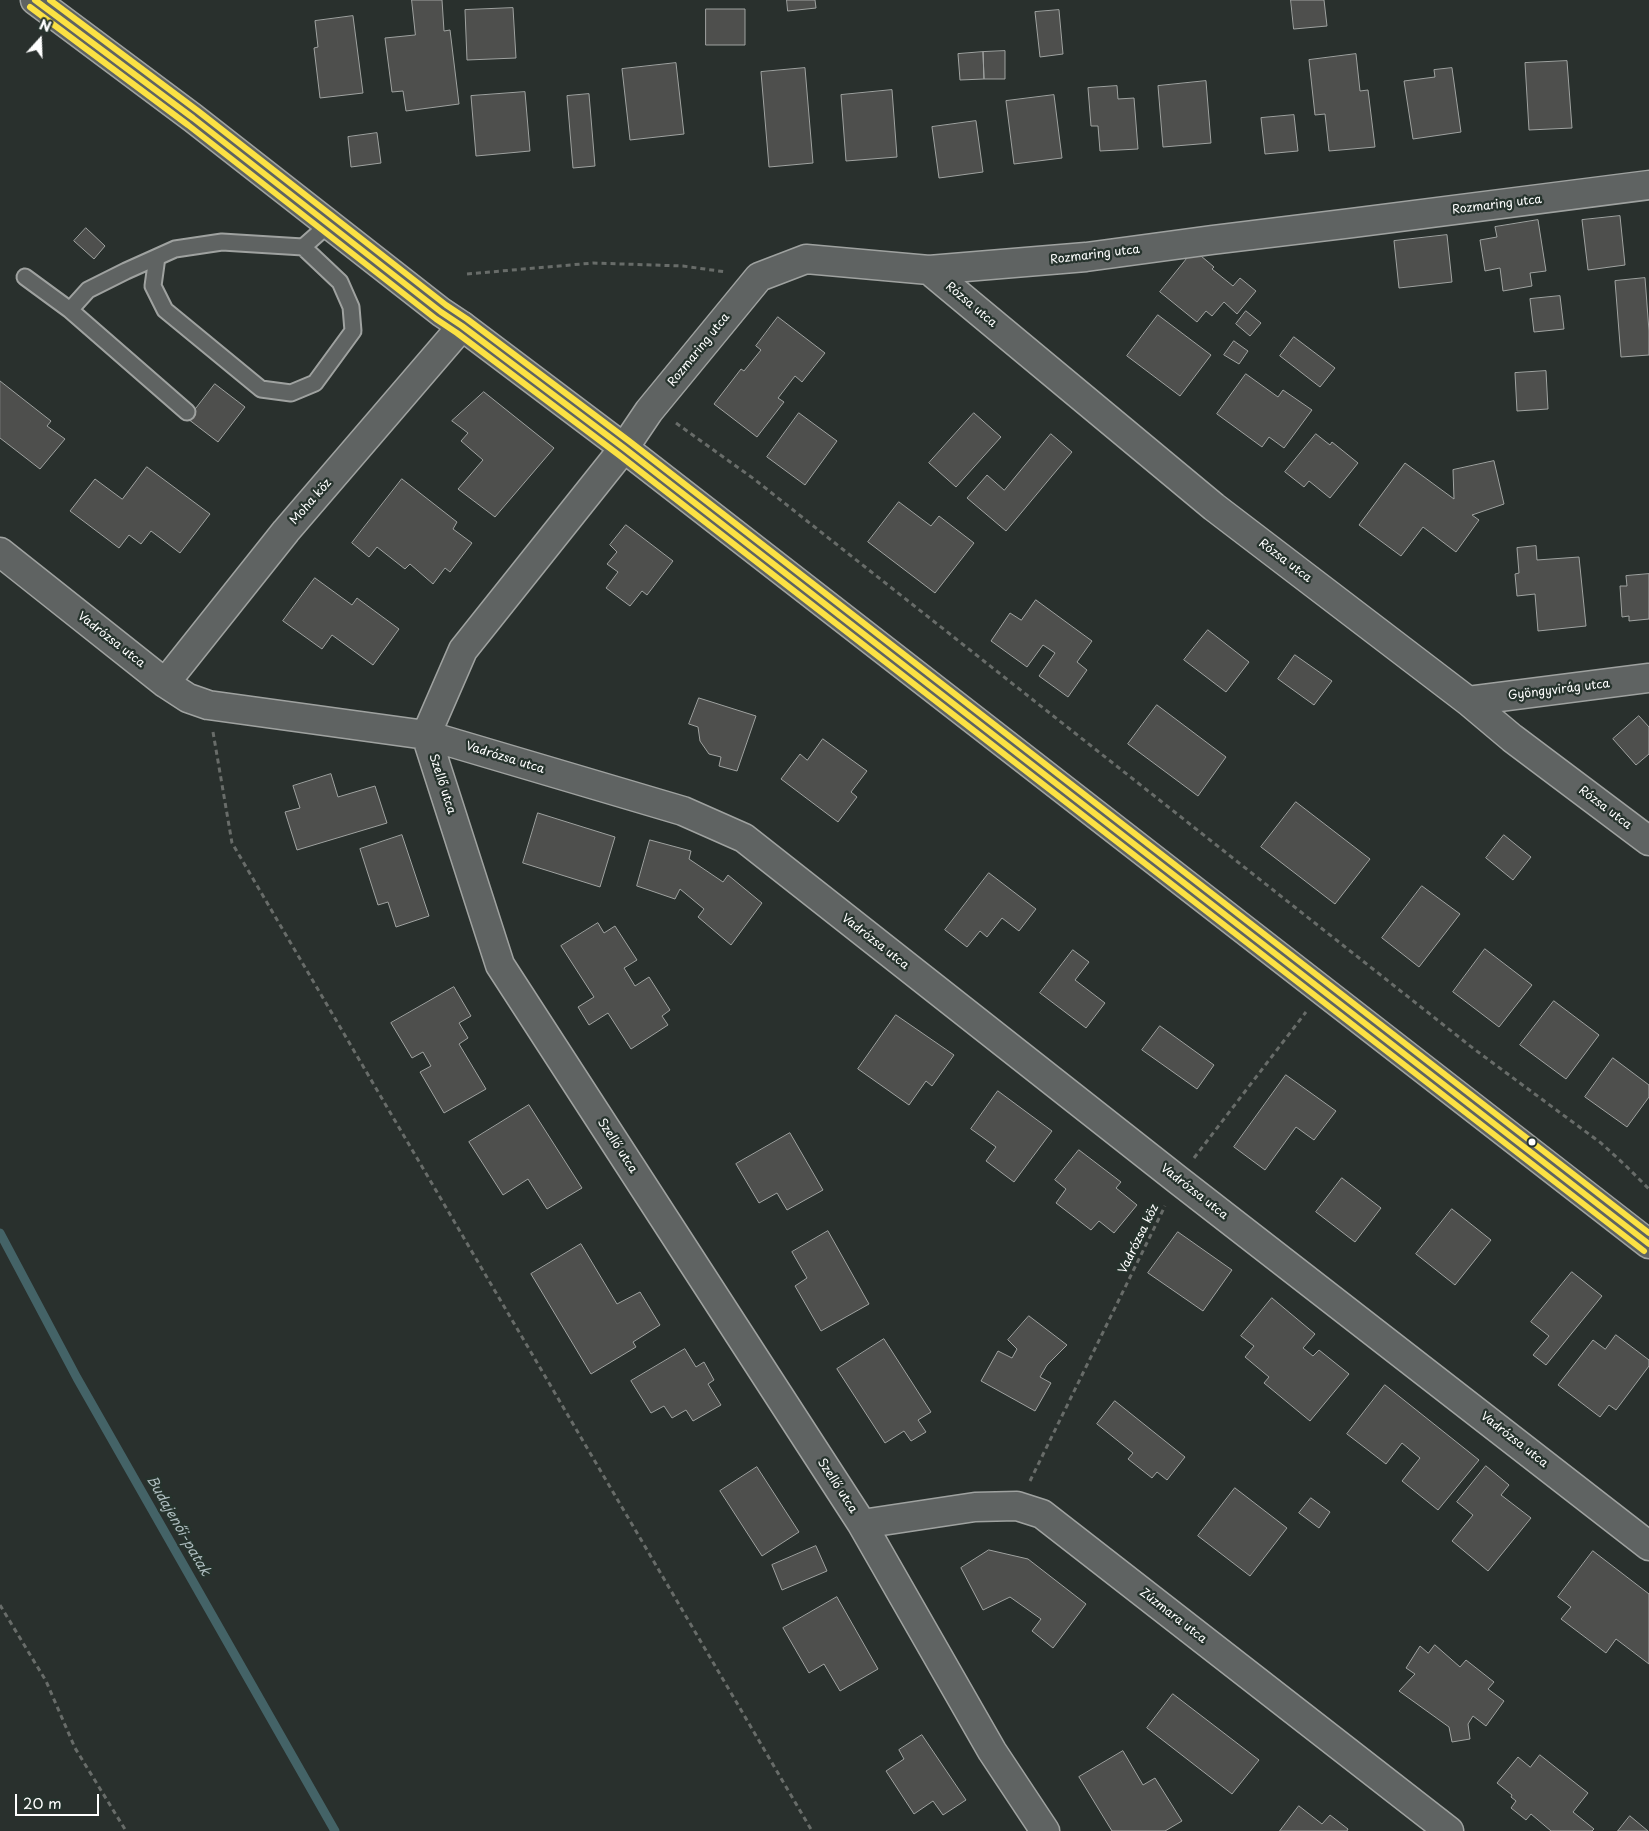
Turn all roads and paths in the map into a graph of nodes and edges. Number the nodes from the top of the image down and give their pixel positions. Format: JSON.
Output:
{"nodes":[{"id":1,"x":35,"y":0,"type":"edge"},
{"id":2,"x":1649,"y":185,"type":"edge"},
{"id":3,"x":329,"y":224,"type":"junction"},
{"id":4,"x":302,"y":247,"type":"junction"},
{"id":5,"x":157,"y":257,"type":"junction"},
{"id":6,"x":929,"y":270,"type":"junction"},
{"id":7,"x":467,"y":274,"type":"dead end"},
{"id":8,"x":759,"y":277,"type":"junction"},
{"id":9,"x":24,"y":278,"type":"dead end"},
{"id":10,"x":70,"y":310,"type":"junction"},
{"id":11,"x":452,"y":319,"type":"junction"},
{"id":12,"x":649,"y":411,"type":"junction"},
{"id":13,"x":187,"y":412,"type":"dead end"},
{"id":14,"x":624,"y":448,"type":"junction"},
{"id":15,"x":0,"y":552,"type":"edge"},
{"id":16,"x":1649,"y":678,"type":"edge"},
{"id":17,"x":165,"y":683,"type":"junction"},
{"id":18,"x":1468,"y":701,"type":"junction"},
{"id":19,"x":208,"y":705,"type":"junction"},
{"id":20,"x":426,"y":735,"type":"junction"},
{"id":21,"x":1649,"y":841,"type":"edge"},
{"id":22,"x":1307,"y":1011,"type":"dead end"},
{"id":23,"x":1178,"y":1180,"type":"junction"},
{"id":24,"x":1649,"y":1189,"type":"edge"},
{"id":25,"x":1649,"y":1244,"type":"edge"},
{"id":26,"x":1017,"y":1506,"type":"junction"},
{"id":27,"x":862,"y":1524,"type":"junction"},
{"id":28,"x":1649,"y":1546,"type":"edge"},
{"id":29,"x":0,"y":1605,"type":"edge"},
{"id":30,"x":126,"y":1831,"type":"edge"},
{"id":31,"x":812,"y":1831,"type":"edge"},
{"id":32,"x":1045,"y":1831,"type":"edge"},
{"id":33,"x":1449,"y":1831,"type":"edge"}],
"edges":[{"from":1,"to":3,"type":"street"},
{"from":2,"to":6,"type":"street","name":"Rozmaring utca"},
{"from":3,"to":4,"type":"lane"},
{"from":3,"to":11,"type":"street"},
{"from":4,"to":5,"type":"lane"},
{"from":4,"to":5,"type":"lane"},
{"from":5,"to":10,"type":"lane"},
{"from":6,"to":8,"type":"street","name":"Rozmaring utca"},
{"from":6,"to":18,"type":"street","name":"Rózsa utca"},
{"from":7,"to":8,"type":"path"},
{"from":8,"to":12,"type":"street","name":"Rozmaring utca"},
{"from":9,"to":10,"type":"lane"},
{"from":10,"to":13,"type":"lane"},
{"from":11,"to":14,"type":"street"},
{"from":11,"to":17,"type":"street","name":"Moha köz"},
{"from":12,"to":14,"type":"street","name":"Rozmaring utca"},
{"from":12,"to":24,"type":"path"},
{"from":14,"to":20,"type":"street"},
{"from":14,"to":25,"type":"street"},
{"from":15,"to":17,"type":"street","name":"Vadrózsa utca"},
{"from":16,"to":18,"type":"street","name":"Gyöngyvirág utca"},
{"from":17,"to":19,"type":"street","name":"Vadrózsa utca"},
{"from":18,"to":21,"type":"street","name":"Rózsa utca"},
{"from":19,"to":20,"type":"street","name":"Vadrózsa utca"},
{"from":19,"to":31,"type":"path"},
{"from":20,"to":23,"type":"street","name":"Vadrózsa utca"},
{"from":20,"to":27,"type":"street","name":"Szellő utca"},
{"from":22,"to":23,"type":"path","name":"Vadrózsa köz"},
{"from":23,"to":26,"type":"path","name":"Vadrózsa köz"},
{"from":23,"to":28,"type":"street","name":"Vadrózsa utca"},
{"from":26,"to":27,"type":"street","name":"Zúzmara utca"},
{"from":26,"to":33,"type":"street","name":"Zúzmara utca"},
{"from":27,"to":32,"type":"street","name":"Szellő utca"},
{"from":29,"to":30,"type":"path"}]}
